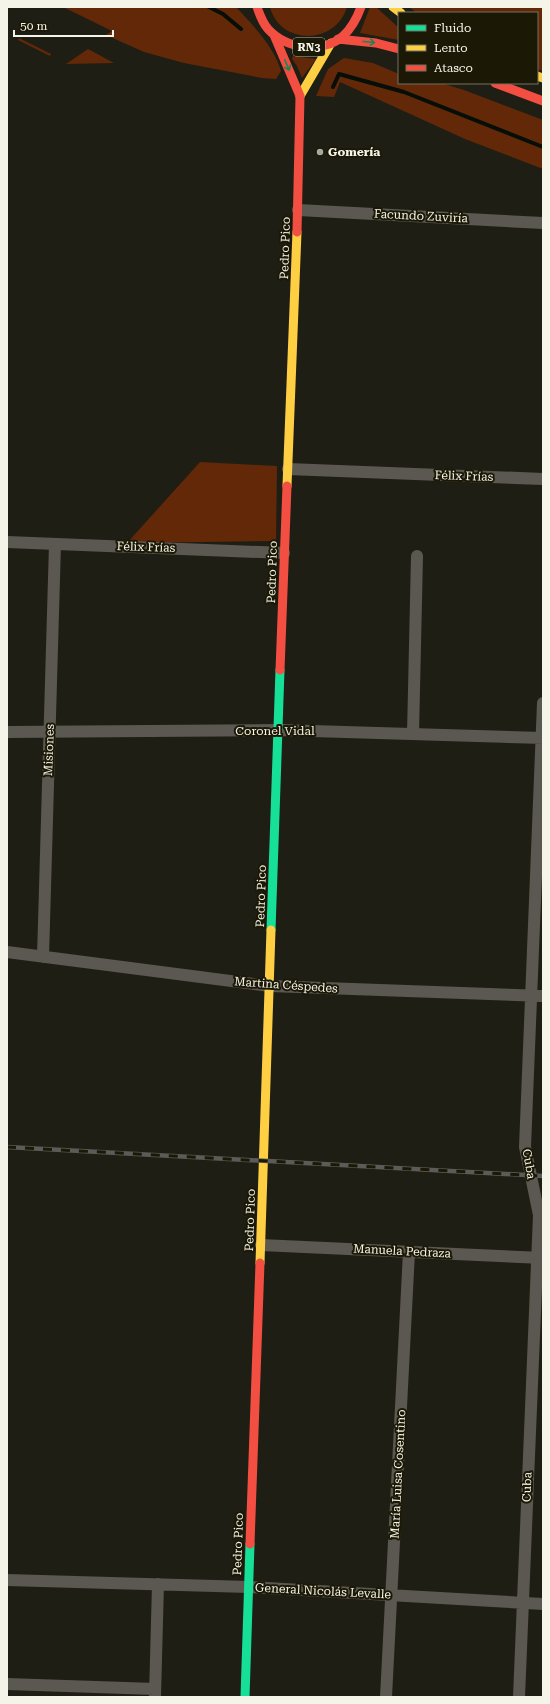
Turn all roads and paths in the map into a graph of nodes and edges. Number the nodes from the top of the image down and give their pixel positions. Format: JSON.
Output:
{"nodes":[{"id":1,"x":362,"y":7,"type":"edge"},
{"id":2,"x":256,"y":8,"type":"edge"},
{"id":3,"x":274,"y":35,"type":"junction"},
{"id":4,"x":335,"y":41,"type":"junction"},
{"id":5,"x":398,"y":49,"type":"edge"},
{"id":6,"x":498,"y":84,"type":"edge"},
{"id":7,"x":300,"y":96,"type":"junction"},
{"id":8,"x":543,"y":101,"type":"edge"},
{"id":9,"x":298,"y":210,"type":"junction"},
{"id":10,"x":543,"y":223,"type":"edge"},
{"id":11,"x":288,"y":469,"type":"junction"},
{"id":12,"x":543,"y":479,"type":"edge"},
{"id":13,"x":7,"y":542,"type":"edge"},
{"id":14,"x":55,"y":544,"type":"junction"},
{"id":15,"x":284,"y":553,"type":"junction"},
{"id":16,"x":417,"y":556,"type":"dead end"},
{"id":17,"x":543,"y":702,"type":"edge"},
{"id":18,"x":279,"y":730,"type":"junction"},
{"id":19,"x":7,"y":732,"type":"edge"},
{"id":20,"x":50,"y":732,"type":"junction"},
{"id":21,"x":413,"y":734,"type":"junction"},
{"id":22,"x":542,"y":738,"type":"edge"},
{"id":23,"x":7,"y":952,"type":"edge"},
{"id":24,"x":43,"y":957,"type":"junction"},
{"id":25,"x":270,"y":986,"type":"junction"},
{"id":26,"x":537,"y":996,"type":"edge"},
{"id":27,"x":261,"y":1245,"type":"junction"},
{"id":28,"x":410,"y":1252,"type":"junction"},
{"id":29,"x":540,"y":1258,"type":"edge"},
{"id":30,"x":7,"y":1580,"type":"edge"},
{"id":31,"x":158,"y":1584,"type":"junction"},
{"id":32,"x":248,"y":1587,"type":"junction"},
{"id":33,"x":391,"y":1595,"type":"junction"},
{"id":34,"x":522,"y":1603,"type":"junction"},
{"id":35,"x":543,"y":1604,"type":"edge"},
{"id":36,"x":7,"y":1684,"type":"edge"},
{"id":37,"x":55,"y":1691,"type":"edge"},
{"id":38,"x":155,"y":1693,"type":"edge"},
{"id":39,"x":245,"y":1697,"type":"edge"},
{"id":40,"x":386,"y":1697,"type":"edge"},
{"id":41,"x":518,"y":1697,"type":"edge"}],
"edges":[{"from":1,"to":4,"type":"main road","number":"RN3"},
{"from":2,"to":3,"type":"main road","number":"RN3"},
{"from":3,"to":4,"type":"main road","number":"RN3"},
{"from":3,"to":7,"type":"main road","name":"Pedro Pico","one_way":true},
{"from":4,"to":5,"type":"main road","number":"RN3","one_way":true},
{"from":4,"to":7,"type":"main road","name":"Pedro Pico"},
{"from":6,"to":8,"type":"main road"},
{"from":7,"to":9,"type":"main road","name":"Pedro Pico"},
{"from":9,"to":10,"type":"street","name":"Facundo Zuviría"},
{"from":9,"to":11,"type":"main road","name":"Pedro Pico"},
{"from":11,"to":12,"type":"street","name":"Félix Frías"},
{"from":11,"to":15,"type":"main road","name":"Pedro Pico"},
{"from":13,"to":14,"type":"street","name":"Félix Frías"},
{"from":14,"to":15,"type":"street","name":"Félix Frías"},
{"from":14,"to":20,"type":"street","name":"Misiones"},
{"from":15,"to":18,"type":"main road","name":"Pedro Pico"},
{"from":16,"to":21,"type":"street"},
{"from":17,"to":22,"type":"street","name":"Cuba"},
{"from":18,"to":20,"type":"street","name":"Coronel Vidal"},
{"from":18,"to":21,"type":"street","name":"Coronel Vidal"},
{"from":18,"to":25,"type":"main road","name":"Pedro Pico"},
{"from":19,"to":20,"type":"street","name":"Coronel Vidal"},
{"from":20,"to":24,"type":"street","name":"Misiones"},
{"from":21,"to":22,"type":"street","name":"Coronel Vidal"},
{"from":22,"to":26,"type":"street","name":"Cuba"},
{"from":23,"to":24,"type":"street","name":"Martina Céspedes"},
{"from":24,"to":25,"type":"street","name":"Martina Céspedes"},
{"from":25,"to":26,"type":"street","name":"Martina Céspedes"},
{"from":25,"to":27,"type":"main road","name":"Pedro Pico"},
{"from":26,"to":29,"type":"street","name":"Cuba"},
{"from":27,"to":28,"type":"street","name":"Manuela Pedraza"},
{"from":27,"to":32,"type":"main road","name":"Pedro Pico"},
{"from":28,"to":29,"type":"street","name":"Manuela Pedraza"},
{"from":28,"to":33,"type":"street","name":"María Luisa Cosentino"},
{"from":29,"to":34,"type":"street","name":"Cuba"},
{"from":30,"to":31,"type":"street","name":"General Nicolás Levalle"},
{"from":31,"to":32,"type":"street","name":"General Nicolás Levalle"},
{"from":31,"to":38,"type":"street"},
{"from":32,"to":33,"type":"street","name":"General Nicolás Levalle"},
{"from":32,"to":39,"type":"main road","name":"Pedro Pico"},
{"from":33,"to":34,"type":"street","name":"General Nicolás Levalle"},
{"from":33,"to":40,"type":"street","name":"María Luisa Cosentino"},
{"from":34,"to":35,"type":"street","name":"General Nicolás Levalle"},
{"from":34,"to":41,"type":"street","name":"Cuba"},
{"from":36,"to":37,"type":"street"},
{"from":37,"to":38,"type":"street"}]}
